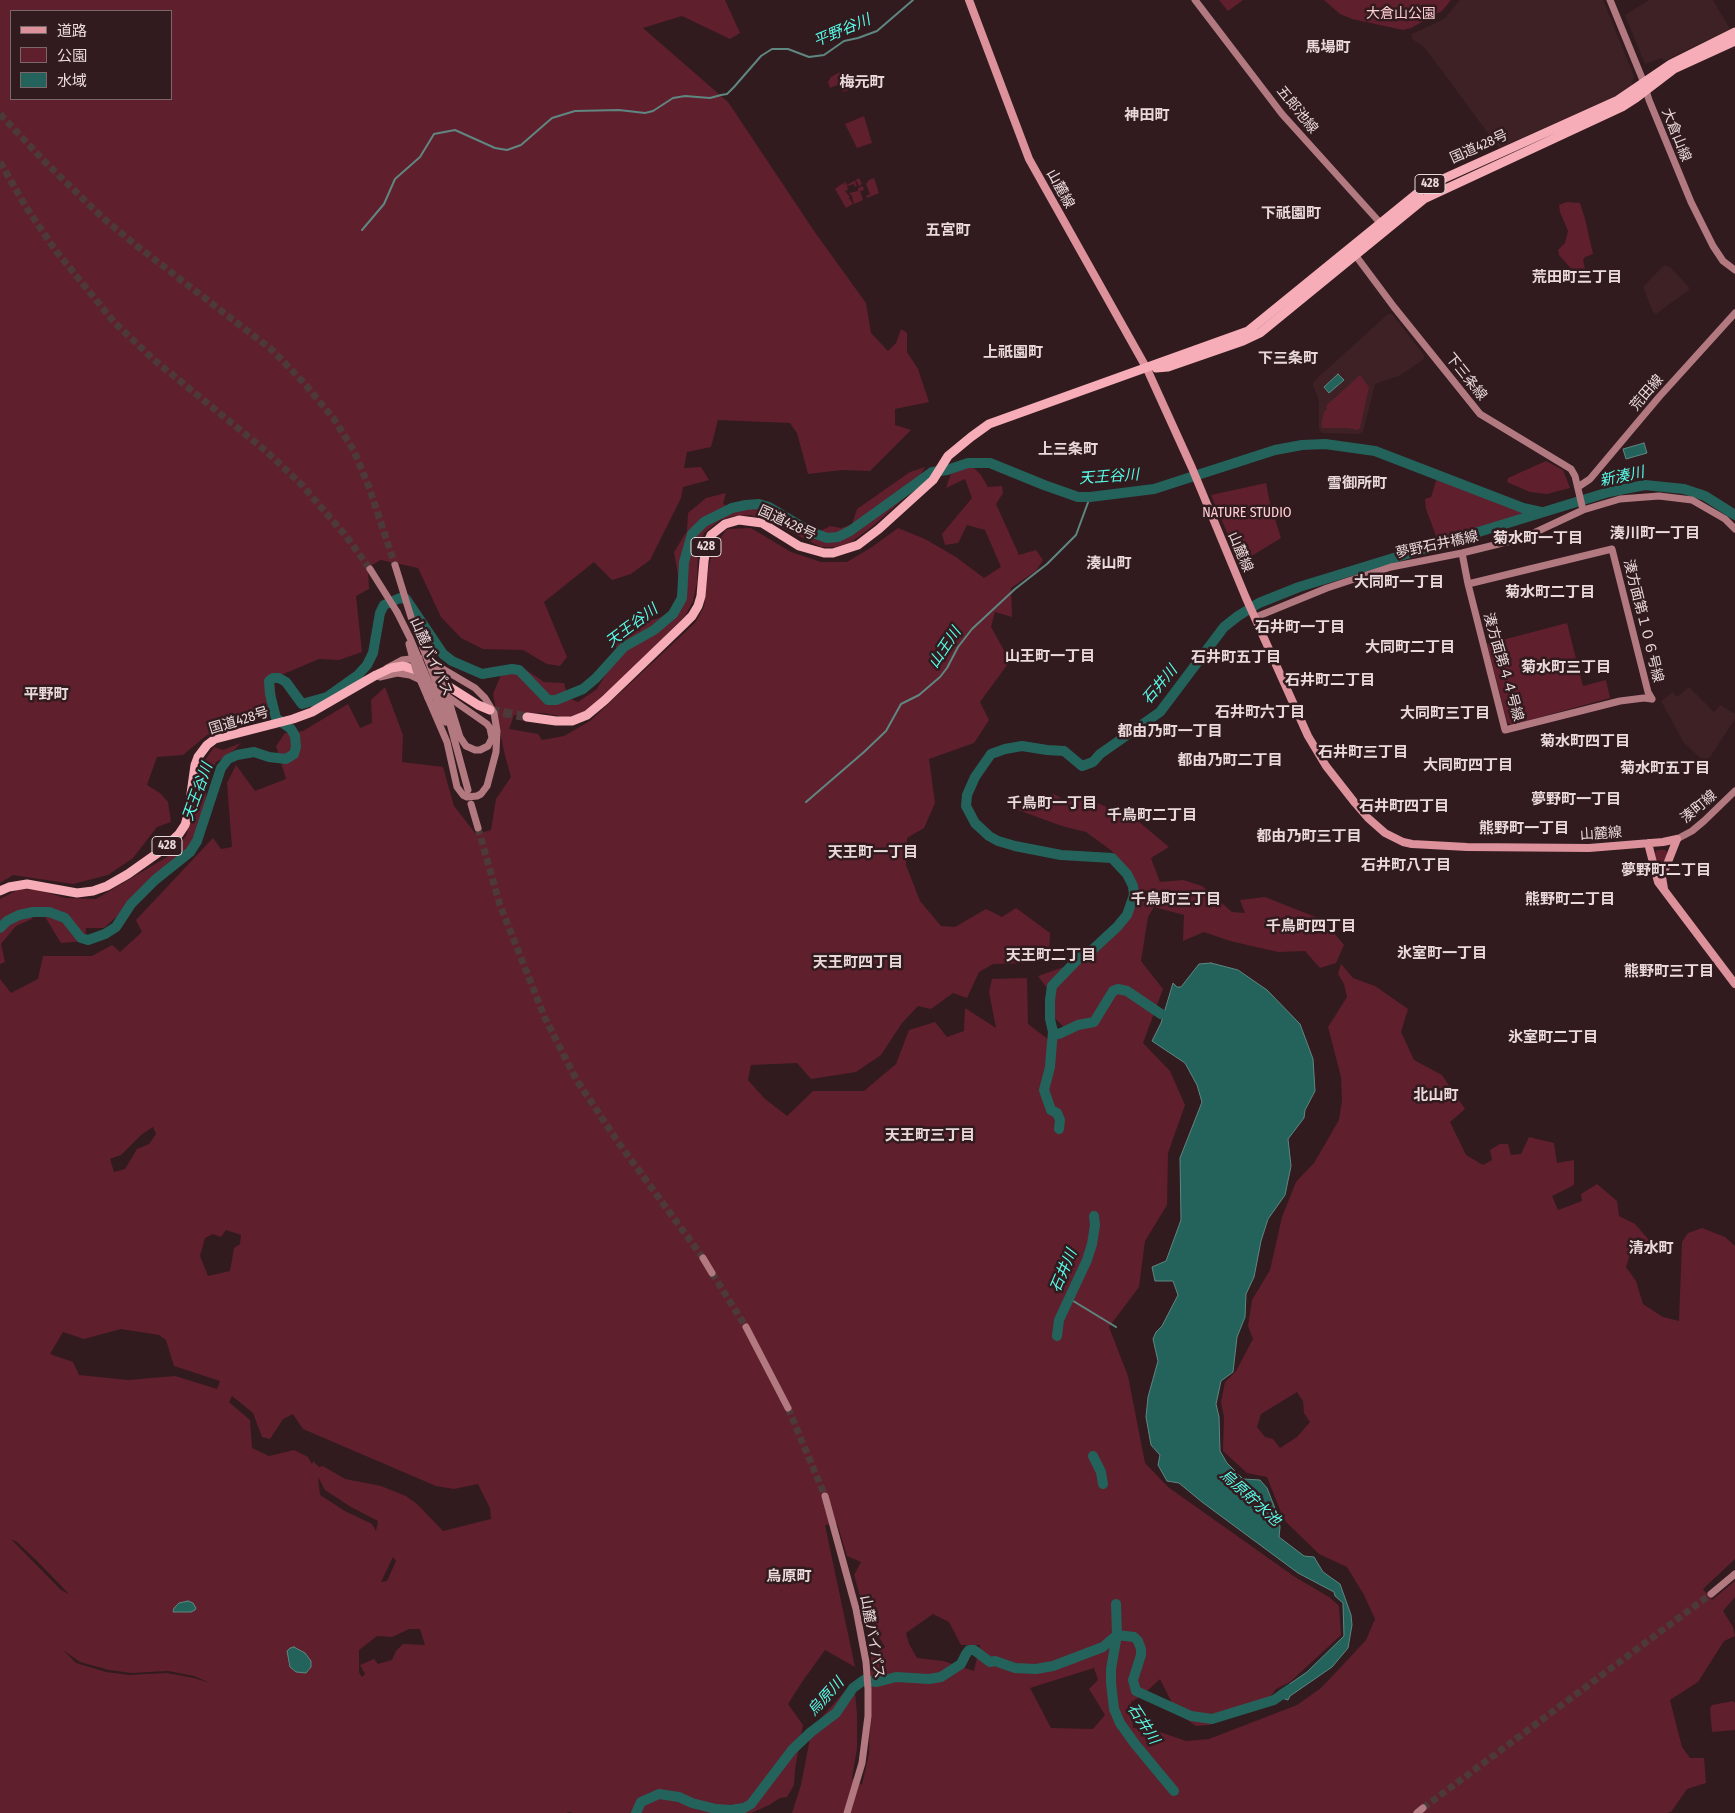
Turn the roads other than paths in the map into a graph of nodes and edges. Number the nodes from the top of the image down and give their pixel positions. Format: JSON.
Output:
{"nodes":[{"id":1,"x":969,"y":0,"type":"edge"},
{"id":2,"x":1195,"y":0,"type":"edge"},
{"id":3,"x":1610,"y":0,"type":"edge"},
{"id":4,"x":1735,"y":32,"type":"edge"},
{"id":5,"x":1735,"y":41,"type":"edge"},
{"id":6,"x":1645,"y":87,"type":"junction"},
{"id":7,"x":1383,"y":226,"type":"junction"},
{"id":8,"x":1352,"y":252,"type":"junction"},
{"id":9,"x":1735,"y":270,"type":"edge"},
{"id":10,"x":1735,"y":314,"type":"edge"},
{"id":11,"x":1148,"y":369,"type":"junction"},
{"id":12,"x":1578,"y":487,"type":"junction"},
{"id":13,"x":1582,"y":508,"type":"junction"},
{"id":14,"x":1735,"y":529,"type":"edge"},
{"id":15,"x":1462,"y":553,"type":"junction"},
{"id":16,"x":395,"y":565,"type":"tunnel mouth"},
{"id":17,"x":370,"y":569,"type":"tunnel mouth"},
{"id":18,"x":1468,"y":584,"type":"junction"},
{"id":19,"x":1254,"y":613,"type":"junction"},
{"id":20,"x":404,"y":624,"type":"junction"},
{"id":21,"x":376,"y":675,"type":"junction"},
{"id":22,"x":1652,"y":699,"type":"joint"},
{"id":23,"x":330,"y":703,"type":"junction"},
{"id":24,"x":450,"y":705,"type":"junction"},
{"id":25,"x":490,"y":710,"type":"tunnel mouth"},
{"id":26,"x":527,"y":717,"type":"tunnel mouth"},
{"id":27,"x":460,"y":760,"type":"junction"},
{"id":28,"x":468,"y":790,"type":"dead end"},
{"id":29,"x":1735,"y":792,"type":"edge"},
{"id":30,"x":471,"y":804,"type":"dead end"},
{"id":31,"x":478,"y":828,"type":"tunnel mouth"},
{"id":32,"x":1677,"y":839,"type":"junction"},
{"id":33,"x":1648,"y":843,"type":"junction"},
{"id":34,"x":1664,"y":891,"type":"junction"},
{"id":35,"x":0,"y":892,"type":"edge"},
{"id":36,"x":1735,"y":984,"type":"edge"},
{"id":37,"x":702,"y":1258,"type":"tunnel mouth"},
{"id":38,"x":712,"y":1273,"type":"tunnel mouth"},
{"id":39,"x":746,"y":1327,"type":"tunnel mouth"},
{"id":40,"x":788,"y":1408,"type":"tunnel mouth"},
{"id":41,"x":825,"y":1496,"type":"tunnel mouth"},
{"id":42,"x":1735,"y":1574,"type":"edge"},
{"id":43,"x":1711,"y":1594,"type":"tunnel mouth"},
{"id":44,"x":847,"y":1813,"type":"edge"}],
"edges":[{"from":1,"to":11,"type":"main road","name":"山麓線"},
{"from":2,"to":7,"type":"street","name":"五郎池線"},
{"from":3,"to":6,"type":"street","name":"大倉山線"},
{"from":4,"to":6,"type":"highway","name":"国道428号","number":"428"},
{"from":5,"to":6,"type":"highway","name":"国道428号","number":"428"},
{"from":6,"to":7,"type":"highway","name":"国道428号","number":"428"},
{"from":6,"to":9,"type":"street","name":"大倉山線"},
{"from":7,"to":8,"type":"highway","name":"国道428号","number":"428"},
{"from":8,"to":11,"type":"highway","name":"国道428号","number":"428"},
{"from":8,"to":12,"type":"street","name":"下三条線"},
{"from":10,"to":12,"type":"street","name":"荒田線"},
{"from":11,"to":19,"type":"main road","name":"山麓線"},
{"from":11,"to":26,"type":"highway","name":"国道428号","number":"428"},
{"from":12,"to":13,"type":"street","name":"下三条線"},
{"from":13,"to":14,"type":"street","name":"夢野石井橋線"},
{"from":13,"to":15,"type":"street","name":"夢野石井橋線"},
{"from":15,"to":18,"type":"street","name":"湊方面第４４号線"},
{"from":15,"to":19,"type":"street","name":"夢野石井橋線"},
{"from":16,"to":24,"type":"street","name":"山麓バイパス","bridge":true},
{"from":17,"to":20,"type":"street","name":"山麓バイパス","bridge":true},
{"from":18,"to":22,"type":"street","name":"湊方面第４４号線"},
{"from":18,"to":22,"type":"street","name":"湊方面第１０６号線"},
{"from":19,"to":33,"type":"main road","name":"山麓線"},
{"from":20,"to":21,"type":"street","bridge":true},
{"from":20,"to":27,"type":"street","name":"山麓バイパス","bridge":true},
{"from":21,"to":23,"type":"highway","name":"国道428号","number":"428"},
{"from":21,"to":25,"type":"highway","name":"国道428号","number":"428"},
{"from":23,"to":24,"type":"street"},
{"from":23,"to":35,"type":"highway","name":"国道428号","number":"428"},
{"from":24,"to":24,"type":"street"},
{"from":24,"to":27,"type":"street","name":"山麓バイパス"},
{"from":27,"to":28,"type":"street","name":"山麓バイパス"},
{"from":29,"to":32,"type":"street","name":"湊町線"},
{"from":30,"to":31,"type":"street"},
{"from":32,"to":33,"type":"main road","name":"山麓線"},
{"from":32,"to":34,"type":"main road"},
{"from":33,"to":34,"type":"main road"},
{"from":34,"to":36,"type":"main road"},
{"from":37,"to":38,"type":"street"},
{"from":39,"to":40,"type":"street"},
{"from":41,"to":44,"type":"street","name":"山麓バイパス"},
{"from":42,"to":43,"type":"street"}]}
